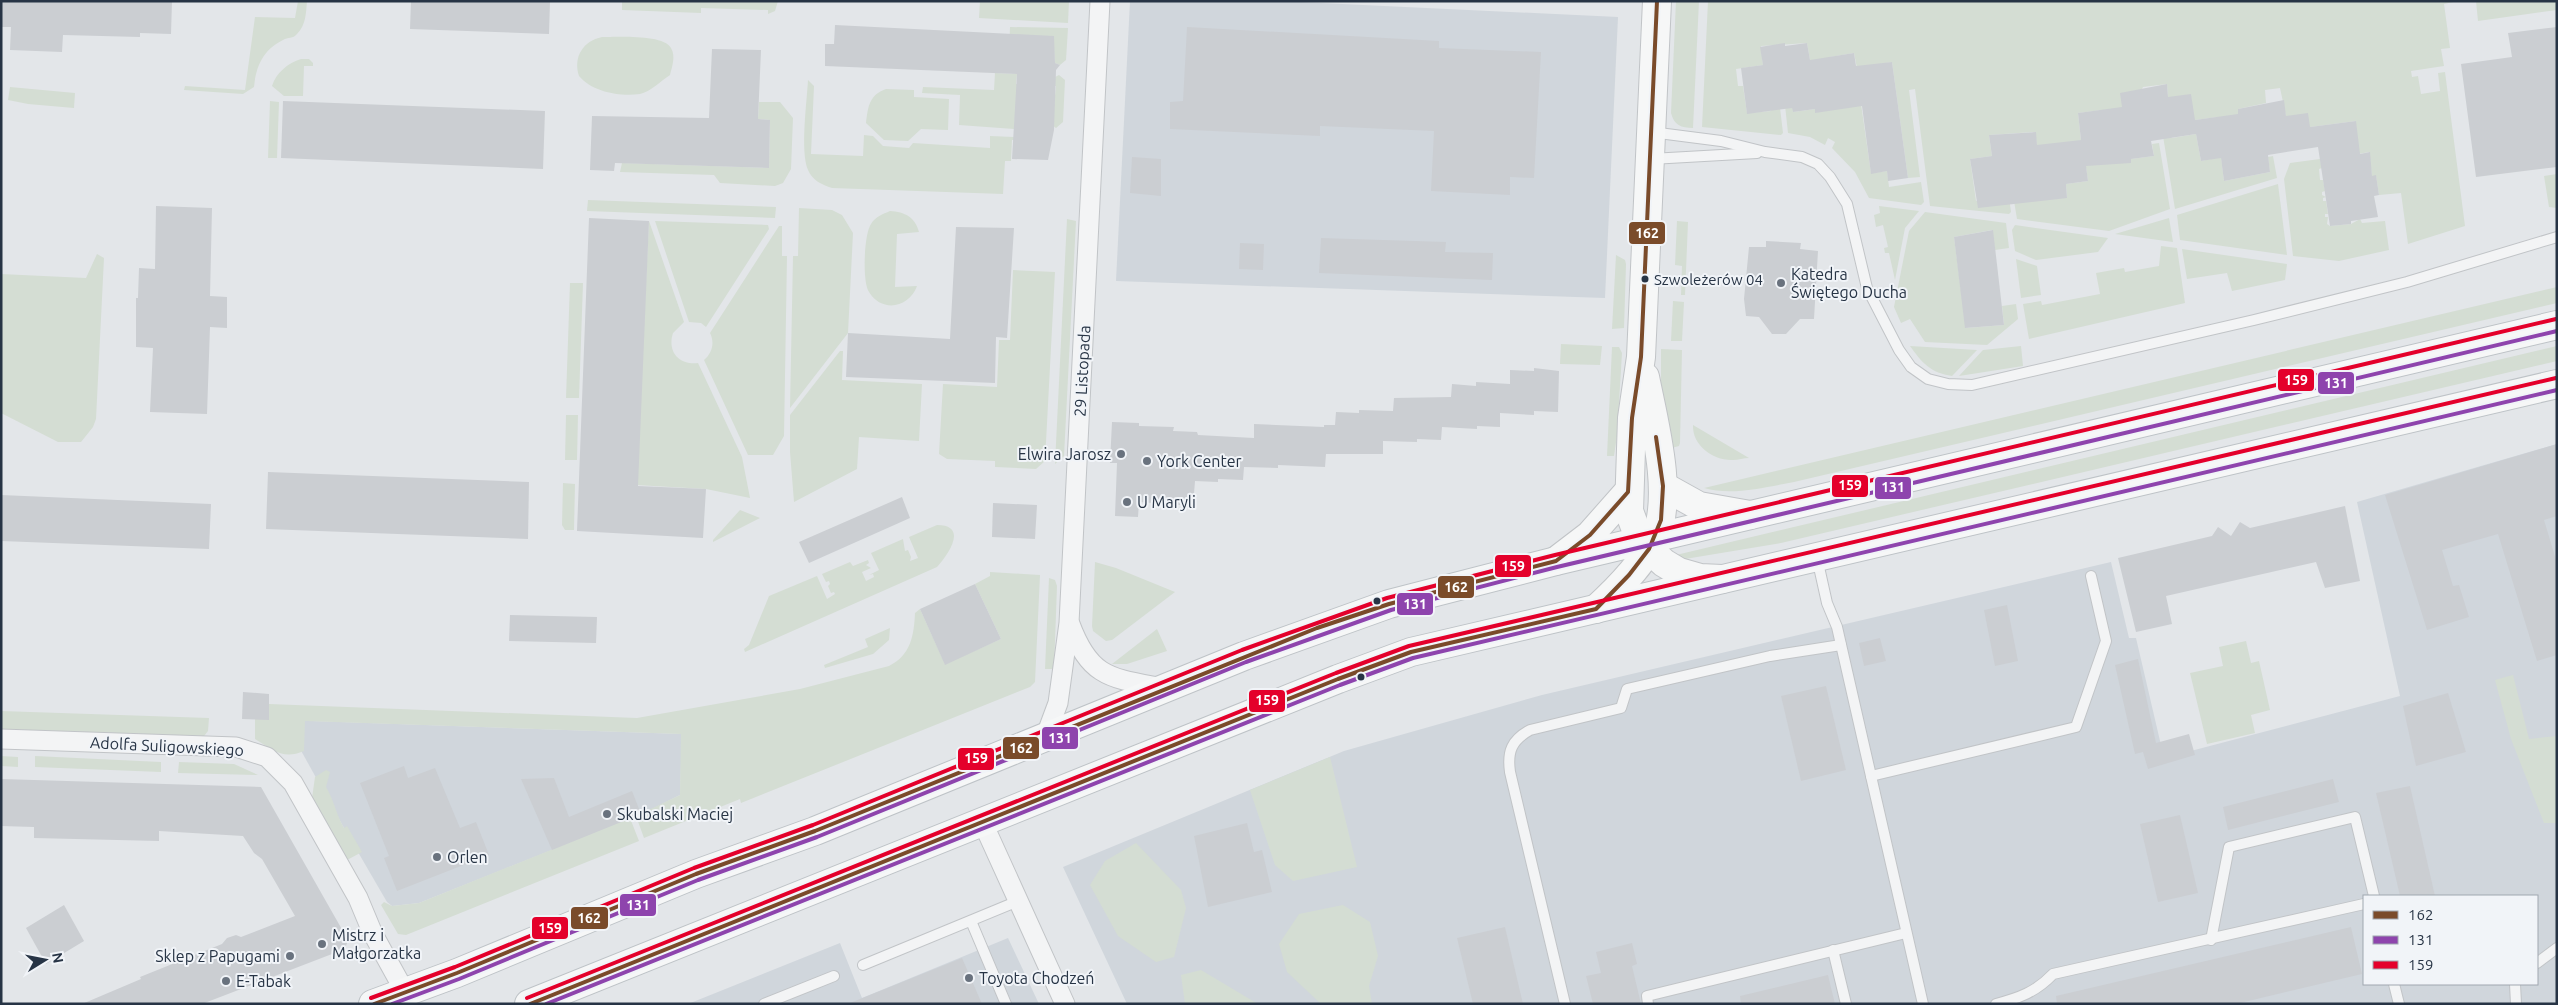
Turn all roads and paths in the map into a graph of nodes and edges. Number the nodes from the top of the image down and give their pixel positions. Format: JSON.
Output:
{"nodes":[{"id":1,"x":1100,"y":1,"type":"edge"},
{"id":2,"x":1657,"y":1,"type":"edge"},
{"id":3,"x":1650,"y":132,"type":"junction"},
{"id":4,"x":1765,"y":152,"type":"junction"},
{"id":5,"x":1649,"y":160,"type":"junction"},
{"id":6,"x":2557,"y":237,"type":"edge"},
{"id":7,"x":2557,"y":325,"type":"edge"},
{"id":8,"x":1641,"y":357,"type":"junction"},
{"id":9,"x":2557,"y":384,"type":"edge"},
{"id":10,"x":1663,"y":486,"type":"junction"},
{"id":11,"x":1628,"y":492,"type":"junction"},
{"id":12,"x":1750,"y":515,"type":"junction"},
{"id":13,"x":1648,"y":543,"type":"junction"},
{"id":14,"x":1817,"y":558,"type":"junction"},
{"id":15,"x":1556,"y":561,"type":"junction"},
{"id":16,"x":2091,"y":576,"type":"dead end"},
{"id":17,"x":1722,"y":579,"type":"junction"},
{"id":18,"x":1596,"y":608,"type":"junction"},
{"id":19,"x":1069,"y":623,"type":"junction"},
{"id":20,"x":1841,"y":645,"type":"junction"},
{"id":21,"x":1165,"y":689,"type":"junction"},
{"id":22,"x":1045,"y":738,"type":"junction"},
{"id":23,"x":1,"y":739,"type":"edge"},
{"id":24,"x":1871,"y":776,"type":"junction"},
{"id":25,"x":982,"y":821,"type":"junction"},
{"id":26,"x":2374,"y":895,"type":"edge"},
{"id":27,"x":1018,"y":902,"type":"junction"},
{"id":28,"x":2363,"y":904,"type":"edge"},
{"id":29,"x":971,"y":921,"type":"junction"},
{"id":30,"x":1906,"y":932,"type":"junction"},
{"id":31,"x":2211,"y":940,"type":"junction"},
{"id":32,"x":2557,"y":948,"type":"edge"},
{"id":33,"x":1833,"y":950,"type":"junction"},
{"id":34,"x":2538,"y":961,"type":"edge"},
{"id":35,"x":863,"y":965,"type":"dead end"},
{"id":36,"x":834,"y":976,"type":"dead end"},
{"id":37,"x":2394,"y":985,"type":"edge"},
{"id":38,"x":2515,"y":985,"type":"edge"},
{"id":39,"x":405,"y":992,"type":"junction"},
{"id":40,"x":373,"y":1004,"type":"edge"},
{"id":41,"x":529,"y":1004,"type":"edge"},
{"id":42,"x":764,"y":1004,"type":"edge"},
{"id":43,"x":1006,"y":1004,"type":"edge"},
{"id":44,"x":1065,"y":1004,"type":"edge"},
{"id":45,"x":1565,"y":1004,"type":"edge"},
{"id":46,"x":1648,"y":1004,"type":"edge"},
{"id":47,"x":1846,"y":1004,"type":"edge"},
{"id":48,"x":1923,"y":1004,"type":"edge"},
{"id":49,"x":1996,"y":1004,"type":"edge"},
{"id":50,"x":2399,"y":1004,"type":"edge"},
{"id":51,"x":2516,"y":1004,"type":"edge"}],
"edges":[{"from":1,"to":19,"type":"street","name":"29 Listopada"},
{"from":2,"to":3,"type":"main road"},
{"from":3,"to":4,"type":"lane"},
{"from":3,"to":5,"type":"main road"},
{"from":4,"to":5,"type":"lane"},
{"from":4,"to":6,"type":"lane"},
{"from":5,"to":8,"type":"main road"},
{"from":7,"to":12,"type":"main road"},
{"from":8,"to":10,"type":"main road"},
{"from":8,"to":11,"type":"main road"},
{"from":9,"to":14,"type":"main road"},
{"from":10,"to":12,"type":"main road"},
{"from":10,"to":13,"type":"main road"},
{"from":11,"to":13,"type":"main road"},
{"from":11,"to":15,"type":"main road"},
{"from":12,"to":13,"type":"main road"},
{"from":13,"to":15,"type":"main road"},
{"from":13,"to":17,"type":"main road"},
{"from":13,"to":18,"type":"main road"},
{"from":14,"to":17,"type":"main road"},
{"from":14,"to":20,"type":"lane"},
{"from":15,"to":21,"type":"main road"},
{"from":16,"to":24,"type":"lane"},
{"from":17,"to":18,"type":"main road"},
{"from":18,"to":25,"type":"main road"},
{"from":19,"to":21,"type":"street"},
{"from":19,"to":22,"type":"street","name":"29 Listopada"},
{"from":20,"to":24,"type":"lane"},
{"from":20,"to":45,"type":"lane"},
{"from":21,"to":22,"type":"main road"},
{"from":22,"to":39,"type":"main road"},
{"from":23,"to":39,"type":"street","name":"Adolfa Suligowskiego"},
{"from":24,"to":30,"type":"lane"},
{"from":25,"to":27,"type":"street"},
{"from":25,"to":41,"type":"main road"},
{"from":26,"to":31,"type":"lane"},
{"from":27,"to":29,"type":"lane"},
{"from":27,"to":44,"type":"street"},
{"from":28,"to":31,"type":"lane"},
{"from":29,"to":35,"type":"lane"},
{"from":29,"to":43,"type":"lane"},
{"from":30,"to":33,"type":"lane"},
{"from":30,"to":48,"type":"lane"},
{"from":31,"to":49,"type":"lane"},
{"from":32,"to":34,"type":"lane"},
{"from":33,"to":46,"type":"lane"},
{"from":33,"to":47,"type":"lane"},
{"from":36,"to":42,"type":"lane"},
{"from":37,"to":50,"type":"lane"},
{"from":38,"to":51,"type":"lane"},
{"from":39,"to":40,"type":"main road"}]}
